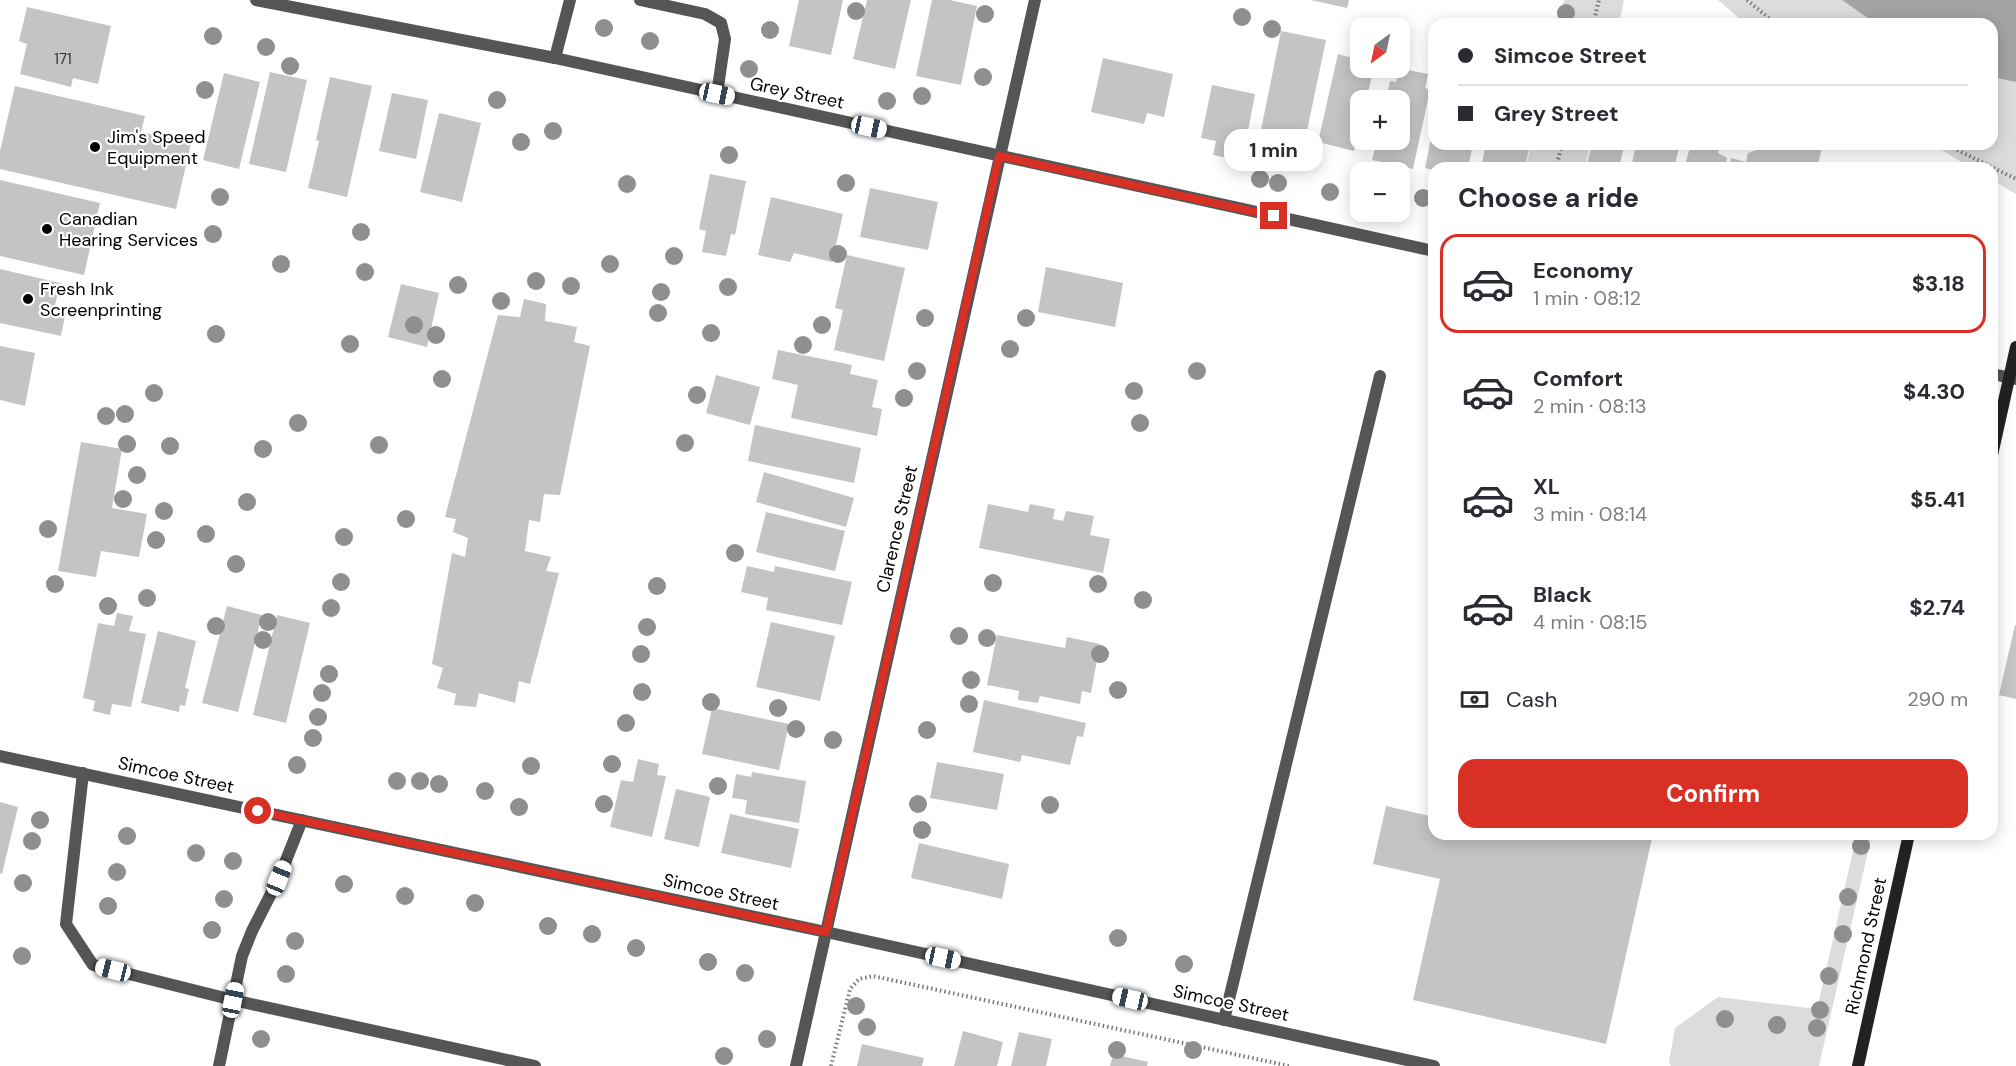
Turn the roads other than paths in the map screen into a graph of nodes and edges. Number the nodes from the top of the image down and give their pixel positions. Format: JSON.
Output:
{"nodes":[{"id":1,"x":256,"y":0,"type":"edge"},
{"id":2,"x":570,"y":0,"type":"edge"},
{"id":3,"x":640,"y":0,"type":"edge"},
{"id":4,"x":1035,"y":0,"type":"edge"},
{"id":5,"x":555,"y":58,"type":"junction"},
{"id":6,"x":717,"y":94,"type":"junction"},
{"id":7,"x":999,"y":156,"type":"junction"},
{"id":8,"x":1428,"y":250,"type":"edge"},
{"id":9,"x":2016,"y":347,"type":"edge"},
{"id":10,"x":1380,"y":376,"type":"dead end"},
{"id":11,"x":2012,"y":378,"type":"edge"},
{"id":12,"x":1998,"y":432,"type":"edge"},
{"id":13,"x":0,"y":756,"type":"edge"},
{"id":14,"x":84,"y":773,"type":"junction"},
{"id":15,"x":302,"y":820,"type":"junction"},
{"id":16,"x":1908,"y":840,"type":"edge"},
{"id":17,"x":826,"y":932,"type":"junction"},
{"id":18,"x":233,"y":1000,"type":"junction"},
{"id":19,"x":1224,"y":1020,"type":"junction"},
{"id":20,"x":219,"y":1066,"type":"edge"},
{"id":21,"x":535,"y":1066,"type":"edge"},
{"id":22,"x":796,"y":1066,"type":"edge"},
{"id":23,"x":1434,"y":1066,"type":"edge"},
{"id":24,"x":1858,"y":1066,"type":"edge"}],
"edges":[{"from":1,"to":5,"type":"street","name":"Grey Street"},
{"from":2,"to":5,"type":"street"},
{"from":3,"to":6,"type":"street"},
{"from":4,"to":7,"type":"street","name":"Clarence Street"},
{"from":5,"to":6,"type":"street","name":"Grey Street"},
{"from":6,"to":7,"type":"street","name":"Grey Street"},
{"from":7,"to":8,"type":"street","name":"Grey Street"},
{"from":7,"to":17,"type":"street","name":"Clarence Street"},
{"from":9,"to":11,"type":"street"},
{"from":10,"to":19,"type":"street"},
{"from":11,"to":12,"type":"street"},
{"from":13,"to":14,"type":"street","name":"Simcoe Street"},
{"from":14,"to":15,"type":"street","name":"Simcoe Street"},
{"from":14,"to":18,"type":"street"},
{"from":15,"to":17,"type":"street","name":"Simcoe Street"},
{"from":15,"to":18,"type":"street"},
{"from":16,"to":24,"type":"street","name":"Richmond Street"},
{"from":17,"to":19,"type":"street","name":"Simcoe Street"},
{"from":17,"to":22,"type":"street","name":"Clarence Street"},
{"from":18,"to":20,"type":"street"},
{"from":18,"to":21,"type":"street"},
{"from":19,"to":23,"type":"street","name":"Simcoe Street"}]}
